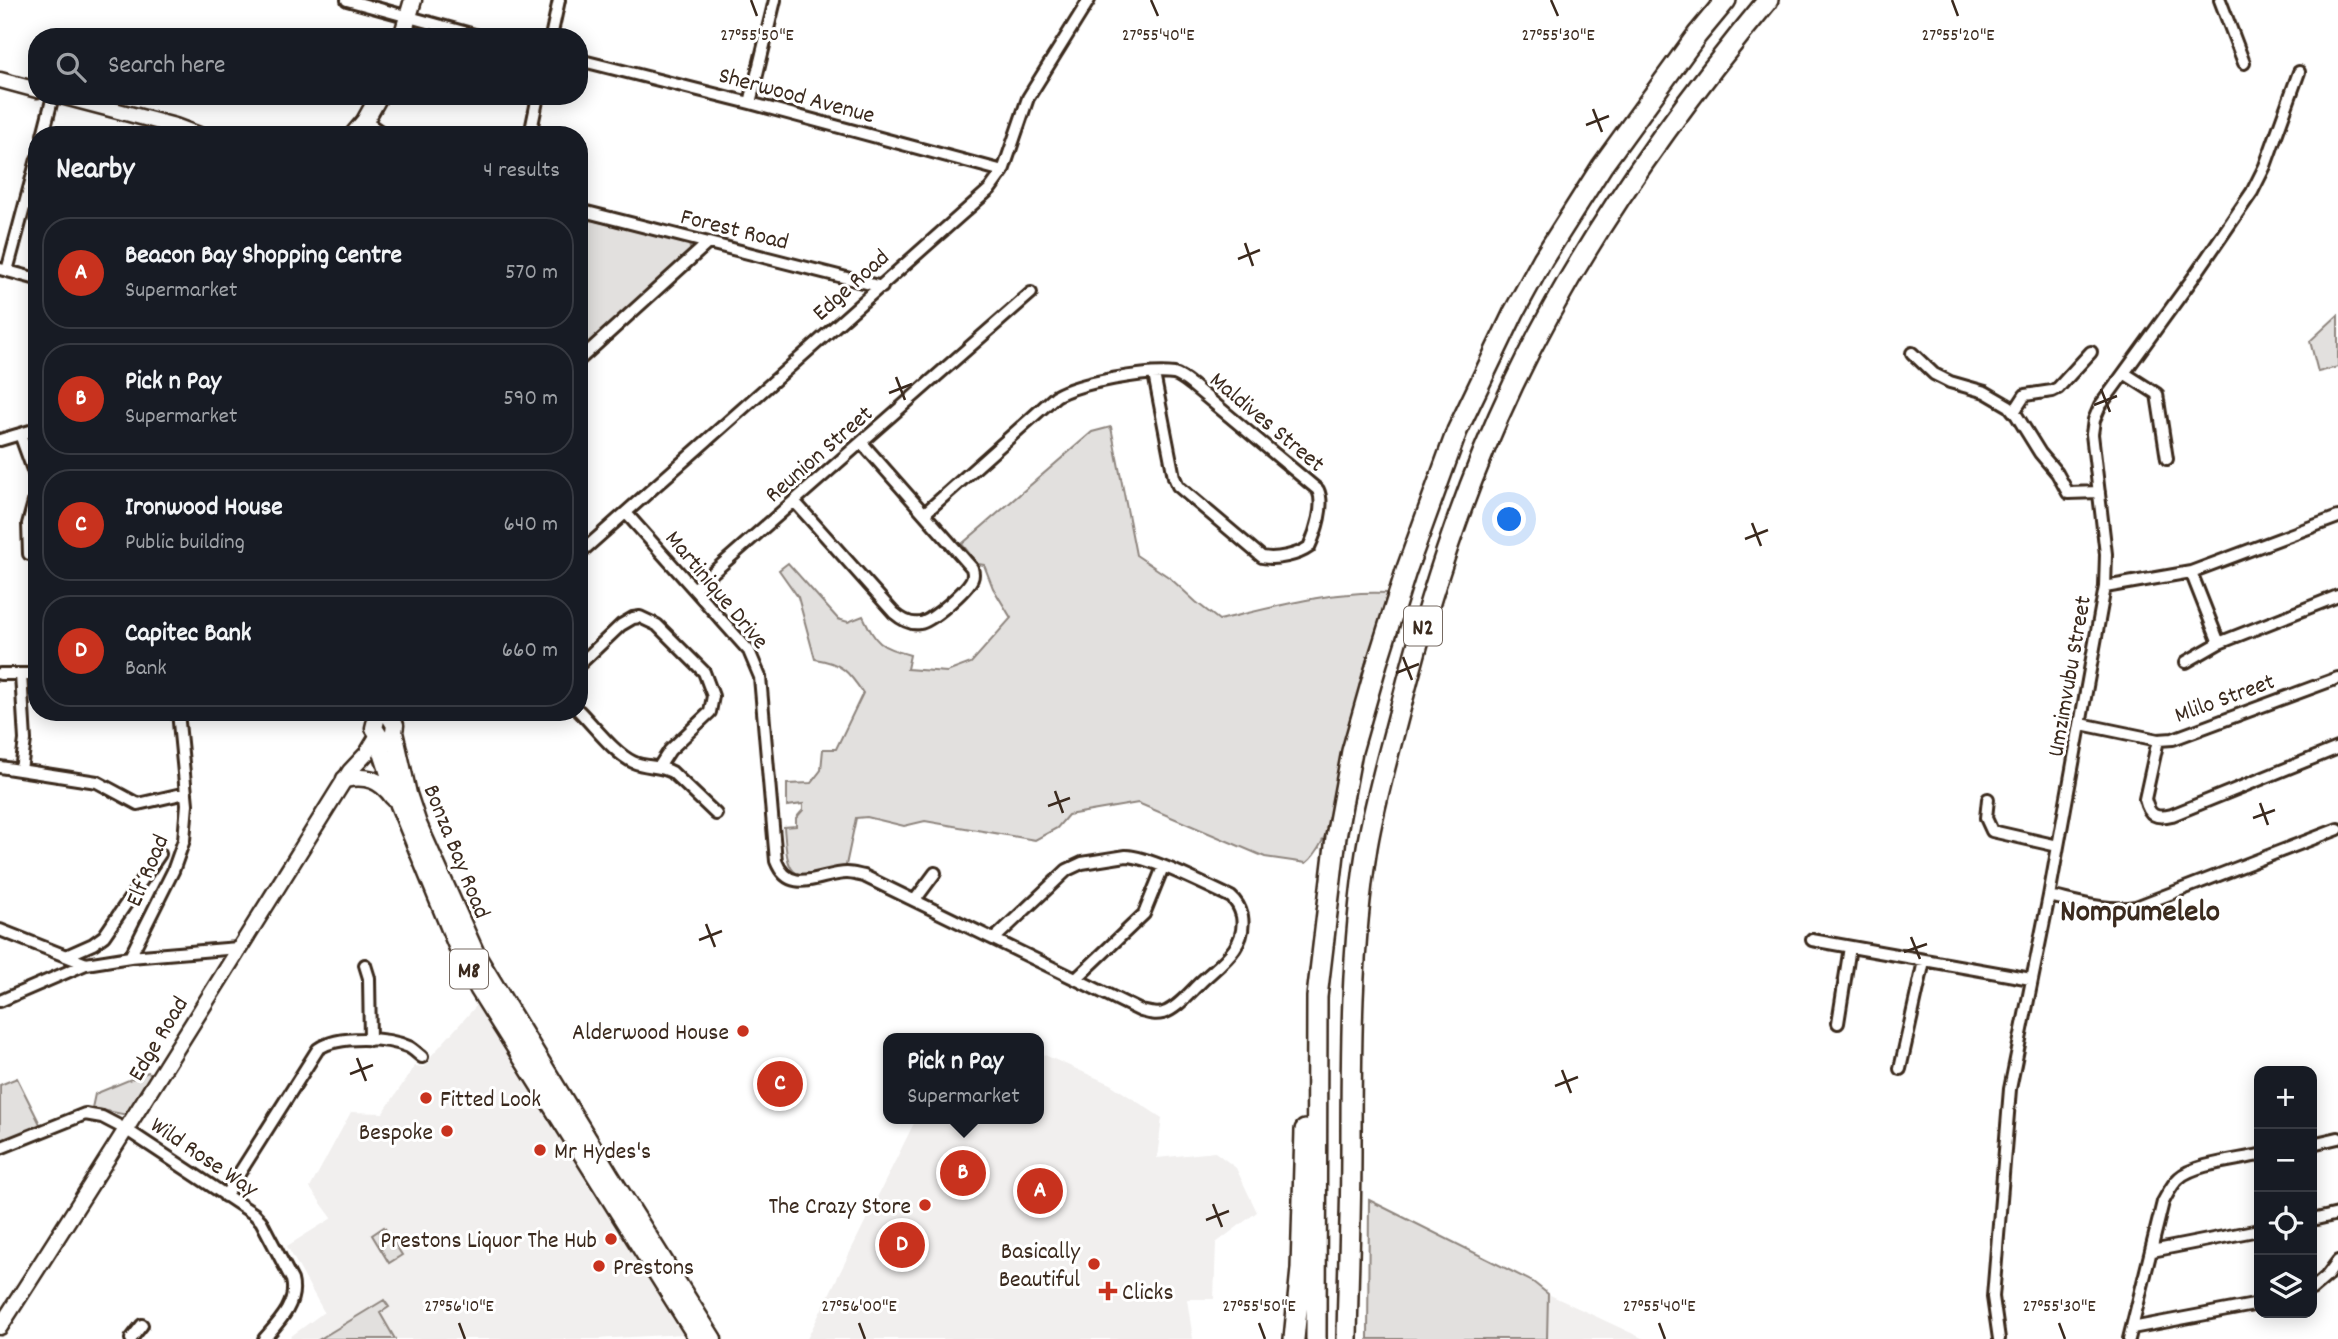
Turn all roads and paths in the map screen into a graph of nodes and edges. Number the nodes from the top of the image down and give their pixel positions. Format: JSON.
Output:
{"nodes":[{"id":1,"x":346,"y":0,"type":"edge"},
{"id":2,"x":559,"y":0,"type":"edge"},
{"id":3,"x":775,"y":0,"type":"edge"},
{"id":4,"x":1089,"y":0,"type":"edge"},
{"id":5,"x":1719,"y":0,"type":"edge"},
{"id":6,"x":1726,"y":0,"type":"edge"},
{"id":7,"x":1768,"y":0,"type":"edge"},
{"id":8,"x":1780,"y":0,"type":"edge"},
{"id":9,"x":2220,"y":0,"type":"edge"},
{"id":10,"x":411,"y":8,"type":"edge"},
{"id":11,"x":405,"y":28,"type":"edge"},
{"id":12,"x":460,"y":28,"type":"edge"},
{"id":13,"x":553,"y":28,"type":"edge"},
{"id":14,"x":1698,"y":35,"type":"junction"},
{"id":15,"x":588,"y":62,"type":"edge"},
{"id":16,"x":2244,"y":63,"type":"dead end"},
{"id":17,"x":2299,"y":72,"type":"dead end"},
{"id":18,"x":0,"y":80,"type":"edge"},
{"id":19,"x":28,"y":88,"type":"edge"},
{"id":20,"x":750,"y":103,"type":"junction"},
{"id":21,"x":51,"y":105,"type":"edge"},
{"id":22,"x":96,"y":105,"type":"edge"},
{"id":23,"x":374,"y":105,"type":"edge"},
{"id":24,"x":536,"y":105,"type":"edge"},
{"id":25,"x":365,"y":121,"type":"junction"},
{"id":26,"x":45,"y":126,"type":"edge"},
{"id":27,"x":177,"y":126,"type":"edge"},
{"id":28,"x":361,"y":126,"type":"edge"},
{"id":29,"x":372,"y":126,"type":"edge"},
{"id":30,"x":532,"y":126,"type":"edge"},
{"id":31,"x":1662,"y":134,"type":"junction"},
{"id":32,"x":1003,"y":172,"type":"junction"},
{"id":33,"x":28,"y":189,"type":"edge"},
{"id":34,"x":588,"y":212,"type":"edge"},
{"id":35,"x":708,"y":243,"type":"junction"},
{"id":36,"x":4,"y":270,"type":"edge"},
{"id":37,"x":28,"y":277,"type":"edge"},
{"id":38,"x":882,"y":287,"type":"junction"},
{"id":39,"x":1031,"y":293,"type":"dead end"},
{"id":40,"x":588,"y":352,"type":"edge"},
{"id":41,"x":2091,"y":352,"type":"dead end"},
{"id":42,"x":1912,"y":353,"type":"dead end"},
{"id":43,"x":2124,"y":373,"type":"junction"},
{"id":44,"x":1154,"y":374,"type":"junction"},
{"id":45,"x":2014,"y":412,"type":"junction"},
{"id":46,"x":28,"y":432,"type":"edge"},
{"id":47,"x":20,"y":434,"type":"junction"},
{"id":48,"x":0,"y":440,"type":"edge"},
{"id":49,"x":862,"y":443,"type":"junction"},
{"id":50,"x":28,"y":456,"type":"edge"},
{"id":51,"x":2167,"y":459,"type":"dead end"},
{"id":52,"x":2099,"y":492,"type":"junction"},
{"id":53,"x":794,"y":501,"type":"junction"},
{"id":54,"x":626,"y":513,"type":"junction"},
{"id":55,"x":925,"y":513,"type":"junction"},
{"id":56,"x":2338,"y":517,"type":"edge"},
{"id":57,"x":588,"y":546,"type":"edge"},
{"id":58,"x":2190,"y":572,"type":"junction"},
{"id":59,"x":2105,"y":587,"type":"junction"},
{"id":60,"x":694,"y":589,"type":"junction"},
{"id":61,"x":2338,"y":596,"type":"edge"},
{"id":62,"x":2219,"y":643,"type":"junction"},
{"id":63,"x":588,"y":656,"type":"edge"},
{"id":64,"x":2186,"y":662,"type":"dead end"},
{"id":65,"x":0,"y":674,"type":"edge"},
{"id":66,"x":21,"y":674,"type":"junction"},
{"id":67,"x":28,"y":674,"type":"edge"},
{"id":68,"x":2338,"y":678,"type":"edge"},
{"id":69,"x":179,"y":721,"type":"edge"},
{"id":70,"x":588,"y":721,"type":"edge"},
{"id":71,"x":384,"y":723,"type":"edge"},
{"id":72,"x":2081,"y":724,"type":"junction"},
{"id":73,"x":2158,"y":740,"type":"junction"},
{"id":74,"x":2338,"y":748,"type":"edge"},
{"id":75,"x":0,"y":767,"type":"edge"},
{"id":76,"x":659,"y":767,"type":"junction"},
{"id":77,"x":21,"y":770,"type":"junction"},
{"id":78,"x":348,"y":775,"type":"junction"},
{"id":79,"x":186,"y":793,"type":"junction"},
{"id":80,"x":1988,"y":799,"type":"dead end"},
{"id":81,"x":399,"y":805,"type":"junction"},
{"id":82,"x":716,"y":814,"type":"dead end"},
{"id":83,"x":2338,"y":829,"type":"edge"},
{"id":84,"x":2058,"y":846,"type":"junction"},
{"id":85,"x":160,"y":853,"type":"dead end"},
{"id":86,"x":1163,"y":867,"type":"junction"},
{"id":87,"x":934,"y":873,"type":"dead end"},
{"id":88,"x":2049,"y":896,"type":"junction"},
{"id":89,"x":915,"y":900,"type":"junction"},
{"id":90,"x":0,"y":930,"type":"edge"},
{"id":91,"x":994,"y":939,"type":"junction"},
{"id":92,"x":1812,"y":940,"type":"dead end"},
{"id":93,"x":1850,"y":947,"type":"junction"},
{"id":94,"x":238,"y":948,"type":"junction"},
{"id":95,"x":66,"y":956,"type":"junction"},
{"id":96,"x":130,"y":957,"type":"junction"},
{"id":97,"x":1924,"y":961,"type":"junction"},
{"id":98,"x":86,"y":964,"type":"junction"},
{"id":99,"x":365,"y":965,"type":"dead end"},
{"id":100,"x":1077,"y":978,"type":"junction"},
{"id":101,"x":2031,"y":979,"type":"junction"},
{"id":102,"x":0,"y":1001,"type":"edge"},
{"id":103,"x":1838,"y":1023,"type":"dead end"},
{"id":104,"x":370,"y":1040,"type":"junction"},
{"id":105,"x":422,"y":1057,"type":"dead end"},
{"id":106,"x":1315,"y":1068,"type":"junction"},
{"id":107,"x":1899,"y":1069,"type":"dead end"},
{"id":108,"x":127,"y":1130,"type":"junction"},
{"id":109,"x":2338,"y":1138,"type":"edge"},
{"id":110,"x":2317,"y":1143,"type":"edge"},
{"id":111,"x":0,"y":1148,"type":"edge"},
{"id":112,"x":2254,"y":1156,"type":"edge"},
{"id":113,"x":225,"y":1195,"type":"junction"},
{"id":114,"x":2338,"y":1214,"type":"edge"},
{"id":115,"x":2317,"y":1219,"type":"edge"},
{"id":116,"x":2254,"y":1231,"type":"edge"},
{"id":117,"x":2152,"y":1251,"type":"junction"},
{"id":118,"x":2338,"y":1261,"type":"edge"},
{"id":119,"x":2317,"y":1285,"type":"edge"},
{"id":120,"x":2254,"y":1305,"type":"edge"},
{"id":121,"x":142,"y":1325,"type":"dead end"},
{"id":122,"x":0,"y":1327,"type":"edge"},
{"id":123,"x":2131,"y":1333,"type":"edge"},
{"id":124,"x":131,"y":1339,"type":"edge"},
{"id":125,"x":264,"y":1339,"type":"edge"},
{"id":126,"x":698,"y":1339,"type":"edge"},
{"id":127,"x":713,"y":1339,"type":"edge"},
{"id":128,"x":1294,"y":1339,"type":"edge"},
{"id":129,"x":1316,"y":1339,"type":"edge"},
{"id":130,"x":1347,"y":1339,"type":"edge"},
{"id":131,"x":1999,"y":1339,"type":"edge"}],
"edges":[{"from":1,"to":10,"type":"street"},
{"from":2,"to":13,"type":"street"},
{"from":3,"to":20,"type":"street"},
{"from":4,"to":32,"type":"street","name":"Edge Road"},
{"from":5,"to":14,"type":"highway"},
{"from":6,"to":14,"type":"highway","number":"N2"},
{"from":7,"to":31,"type":"highway","number":"N2"},
{"from":8,"to":31,"type":"highway"},
{"from":9,"to":16,"type":"street"},
{"from":10,"to":11,"type":"main road"},
{"from":10,"to":12,"type":"street"},
{"from":14,"to":106,"type":"highway","number":"N2"},
{"from":15,"to":20,"type":"street","name":"Sherwood Avenue"},
{"from":17,"to":43,"type":"street","name":"Umzimvubu Street"},
{"from":18,"to":19,"type":"street"},
{"from":20,"to":32,"type":"street","name":"Sherwood Avenue"},
{"from":21,"to":26,"type":"street"},
{"from":22,"to":27,"type":"street"},
{"from":23,"to":25,"type":"main road"},
{"from":24,"to":30,"type":"street"},
{"from":25,"to":28,"type":"main road"},
{"from":25,"to":29,"type":"street"},
{"from":31,"to":130,"type":"highway","number":"N2"},
{"from":32,"to":38,"type":"street","name":"Edge Road"},
{"from":33,"to":36,"type":"street"},
{"from":34,"to":35,"type":"street","name":"Forest Road"},
{"from":35,"to":38,"type":"street","name":"Forest Road"},
{"from":35,"to":40,"type":"street"},
{"from":36,"to":37,"type":"street"},
{"from":38,"to":54,"type":"street","name":"Edge Road"},
{"from":39,"to":49,"type":"street","name":"Reunion Street"},
{"from":41,"to":45,"type":"street"},
{"from":42,"to":45,"type":"street"},
{"from":43,"to":51,"type":"street"},
{"from":43,"to":52,"type":"street","name":"Umzimvubu Street"},
{"from":44,"to":44,"type":"street","name":"Maldives Street"},
{"from":44,"to":55,"type":"street","name":"Maldives Street"},
{"from":45,"to":52,"type":"street"},
{"from":46,"to":47,"type":"street"},
{"from":47,"to":48,"type":"street"},
{"from":47,"to":50,"type":"street"},
{"from":49,"to":53,"type":"street","name":"Reunion Street"},
{"from":49,"to":55,"type":"street"},
{"from":52,"to":59,"type":"street","name":"Umzimvubu Street"},
{"from":53,"to":55,"type":"street"},
{"from":53,"to":60,"type":"street","name":"Reunion Street"},
{"from":54,"to":57,"type":"street","name":"Edge Road"},
{"from":54,"to":60,"type":"street","name":"Martinique Drive"},
{"from":56,"to":58,"type":"street"},
{"from":58,"to":59,"type":"street"},
{"from":58,"to":62,"type":"street"},
{"from":59,"to":72,"type":"street","name":"Umzimvubu Street"},
{"from":60,"to":89,"type":"street","name":"Martinique Drive"},
{"from":61,"to":62,"type":"street"},
{"from":62,"to":64,"type":"street"},
{"from":63,"to":76,"type":"street"},
{"from":65,"to":66,"type":"street"},
{"from":66,"to":67,"type":"street"},
{"from":66,"to":77,"type":"street"},
{"from":68,"to":73,"type":"street","name":"Mlilo Street"},
{"from":69,"to":79,"type":"street","name":"Elf Road"},
{"from":70,"to":76,"type":"street"},
{"from":71,"to":78,"type":"street","name":"Edge Road"},
{"from":71,"to":81,"type":"main road","name":"Bonza Bay Road","number":"M8"},
{"from":71,"to":127,"type":"main road","name":"Bonza Bay Road","number":"M8"},
{"from":72,"to":73,"type":"street","name":"Mlilo Street"},
{"from":72,"to":84,"type":"street","name":"Umzimvubu Street"},
{"from":73,"to":74,"type":"street"},
{"from":75,"to":77,"type":"street"},
{"from":76,"to":82,"type":"street"},
{"from":77,"to":79,"type":"street"},
{"from":78,"to":81,"type":"main road"},
{"from":78,"to":94,"type":"street","name":"Edge Road"},
{"from":79,"to":96,"type":"street","name":"Elf Road"},
{"from":80,"to":84,"type":"street"},
{"from":81,"to":126,"type":"main road","name":"Bonza Bay Road","number":"M8"},
{"from":83,"to":88,"type":"street"},
{"from":84,"to":88,"type":"street","name":"Umzimvubu Street"},
{"from":85,"to":95,"type":"street"},
{"from":86,"to":91,"type":"street"},
{"from":86,"to":100,"type":"street"},
{"from":86,"to":100,"type":"street"},
{"from":87,"to":89,"type":"street"},
{"from":88,"to":101,"type":"street","name":"Umzimvubu Street"},
{"from":89,"to":91,"type":"street"},
{"from":90,"to":95,"type":"street"},
{"from":91,"to":100,"type":"street"},
{"from":92,"to":93,"type":"street"},
{"from":93,"to":97,"type":"street"},
{"from":93,"to":103,"type":"street"},
{"from":94,"to":96,"type":"street"},
{"from":94,"to":108,"type":"street","name":"Edge Road"},
{"from":95,"to":98,"type":"street"},
{"from":96,"to":98,"type":"street"},
{"from":97,"to":101,"type":"street"},
{"from":97,"to":107,"type":"street"},
{"from":98,"to":102,"type":"street"},
{"from":99,"to":104,"type":"street"},
{"from":101,"to":131,"type":"street","name":"Umzimvubu Street"},
{"from":104,"to":105,"type":"street"},
{"from":104,"to":113,"type":"street"},
{"from":106,"to":128,"type":"highway"},
{"from":106,"to":129,"type":"highway","number":"N2"},
{"from":108,"to":111,"type":"street","name":"Wild Rose Way"},
{"from":108,"to":113,"type":"street","name":"Wild Rose Way"},
{"from":108,"to":122,"type":"street","name":"Edge Road"},
{"from":109,"to":110,"type":"street"},
{"from":112,"to":117,"type":"street"},
{"from":113,"to":125,"type":"street","name":"Wild Rose Way"},
{"from":114,"to":115,"type":"street"},
{"from":116,"to":117,"type":"street"},
{"from":117,"to":123,"type":"street"},
{"from":118,"to":119,"type":"street"},
{"from":120,"to":123,"type":"street"},
{"from":121,"to":124,"type":"street"}]}
